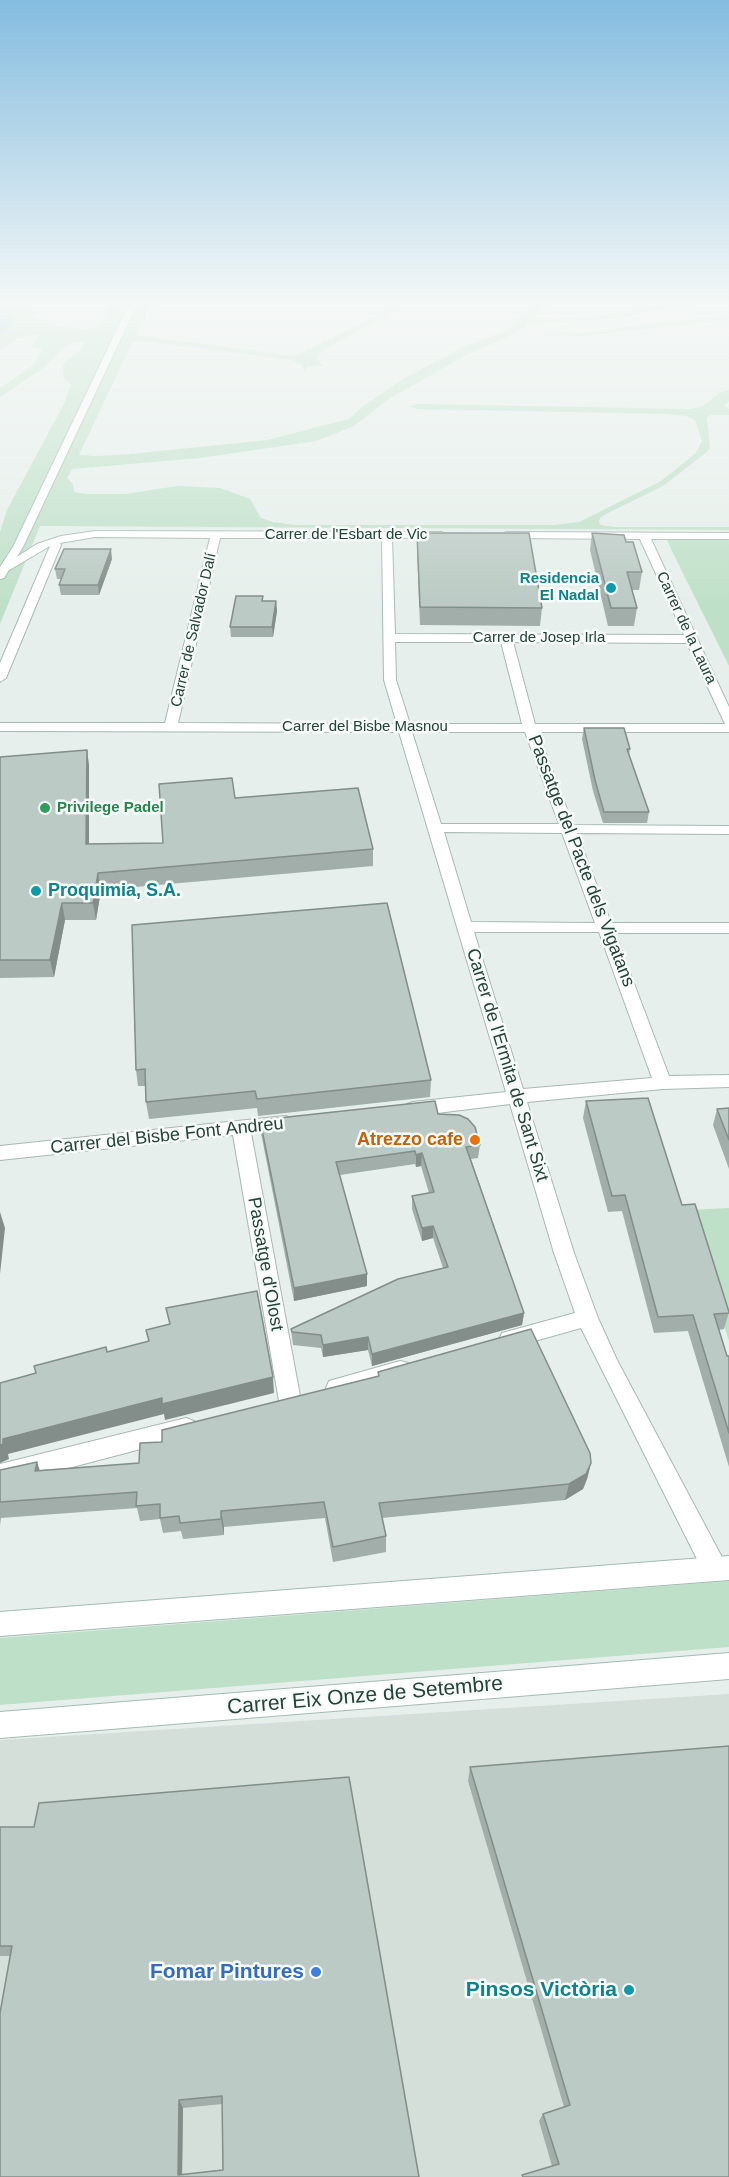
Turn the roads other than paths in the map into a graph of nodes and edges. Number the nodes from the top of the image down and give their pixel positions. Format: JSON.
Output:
{"nodes":[{"id":1,"x":86,"y":402,"type":"edge"},
{"id":2,"x":216,"y":534,"type":"junction"},
{"id":3,"x":387,"y":535,"type":"junction"},
{"id":4,"x":454,"y":535,"type":"edge"},
{"id":5,"x":500,"y":535,"type":"edge"},
{"id":6,"x":644,"y":535,"type":"junction"},
{"id":7,"x":729,"y":536,"type":"edge"},
{"id":8,"x":56,"y":544,"type":"dead end"},
{"id":9,"x":4,"y":571,"type":"edge"},
{"id":10,"x":388,"y":638,"type":"junction"},
{"id":11,"x":506,"y":638,"type":"junction"},
{"id":12,"x":690,"y":639,"type":"junction"},
{"id":13,"x":0,"y":678,"type":"edge"},
{"id":14,"x":729,"y":721,"type":"edge"},
{"id":15,"x":0,"y":727,"type":"edge"},
{"id":16,"x":171,"y":727,"type":"junction"},
{"id":17,"x":404,"y":727,"type":"junction"},
{"id":18,"x":530,"y":728,"type":"junction"},
{"id":19,"x":729,"y":728,"type":"edge"},
{"id":20,"x":436,"y":828,"type":"junction"},
{"id":21,"x":567,"y":828,"type":"junction"},
{"id":22,"x":729,"y":830,"type":"edge"},
{"id":23,"x":465,"y":927,"type":"junction"},
{"id":24,"x":607,"y":927,"type":"junction"},
{"id":25,"x":729,"y":928,"type":"edge"},
{"id":26,"x":729,"y":1081,"type":"edge"},
{"id":27,"x":663,"y":1083,"type":"junction"},
{"id":28,"x":519,"y":1098,"type":"junction"},
{"id":29,"x":400,"y":1111,"type":"edge"},
{"id":30,"x":298,"y":1122,"type":"edge"},
{"id":31,"x":241,"y":1128,"type":"junction"},
{"id":32,"x":0,"y":1153,"type":"edge"},
{"id":33,"x":587,"y":1318,"type":"junction"},
{"id":34,"x":493,"y":1344,"type":"edge"},
{"id":35,"x":425,"y":1363,"type":"edge"},
{"id":36,"x":290,"y":1401,"type":"junction"},
{"id":37,"x":266,"y":1407,"type":"edge"},
{"id":38,"x":208,"y":1422,"type":"edge"},
{"id":39,"x":0,"y":1475,"type":"edge"},
{"id":40,"x":722,"y":1569,"type":"edge"},
{"id":41,"x":0,"y":1624,"type":"edge"},
{"id":42,"x":729,"y":1666,"type":"edge"},
{"id":43,"x":0,"y":1725,"type":"edge"}],
"edges":[{"from":1,"to":9,"type":"street"},
{"from":2,"to":3,"type":"street","name":"Carrer de l'Esbart de Vic"},
{"from":2,"to":9,"type":"street","name":"Carrer de l'Esbart de Vic"},
{"from":2,"to":16,"type":"street","name":"Carrer de Salvador Dalí"},
{"from":3,"to":4,"type":"street","name":"Carrer de l'Esbart de Vic"},
{"from":3,"to":10,"type":"street","name":"Carrer de l'Ermita de Sant Sixt"},
{"from":5,"to":6,"type":"street"},
{"from":6,"to":7,"type":"street"},
{"from":6,"to":12,"type":"street","name":"Carrer de la Laura"},
{"from":8,"to":13,"type":"street"},
{"from":10,"to":11,"type":"street","name":"Carrer de Josep Irla"},
{"from":10,"to":17,"type":"street","name":"Carrer de l'Ermita de Sant Sixt"},
{"from":11,"to":12,"type":"street","name":"Carrer de Josep Irla"},
{"from":11,"to":18,"type":"street","name":"Passatge del Pacte dels Vigatans"},
{"from":12,"to":14,"type":"street","name":"Carrer de la Laura"},
{"from":15,"to":16,"type":"street","name":"Carrer del Bisbe Masnou"},
{"from":16,"to":17,"type":"street","name":"Carrer del Bisbe Masnou"},
{"from":17,"to":18,"type":"street","name":"Carrer del Bisbe Masnou"},
{"from":17,"to":20,"type":"street","name":"Carrer de l'Ermita de Sant Sixt"},
{"from":18,"to":19,"type":"street","name":"Carrer del Bisbe Masnou"},
{"from":18,"to":21,"type":"street","name":"Passatge del Pacte dels Vigatans"},
{"from":20,"to":21,"type":"street"},
{"from":20,"to":23,"type":"street","name":"Carrer de l'Ermita de Sant Sixt"},
{"from":21,"to":22,"type":"street"},
{"from":21,"to":24,"type":"street","name":"Passatge del Pacte dels Vigatans"},
{"from":23,"to":24,"type":"street"},
{"from":23,"to":28,"type":"street","name":"Carrer de l'Ermita de Sant Sixt"},
{"from":24,"to":25,"type":"street"},
{"from":24,"to":27,"type":"street","name":"Passatge del Pacte dels Vigatans"},
{"from":26,"to":27,"type":"street"},
{"from":27,"to":28,"type":"street"},
{"from":28,"to":29,"type":"street"},
{"from":28,"to":33,"type":"street","name":"Carrer de l'Ermita de Sant Sixt"},
{"from":30,"to":31,"type":"street","name":"Carrer del Bisbe Font Andreu"},
{"from":31,"to":32,"type":"street","name":"Carrer del Bisbe Font Andreu"},
{"from":31,"to":36,"type":"street","name":"Passatge d'Olost"},
{"from":33,"to":34,"type":"street"},
{"from":33,"to":40,"type":"street","name":"Carrer de l'Ermita de Sant Sixt"},
{"from":35,"to":36,"type":"street"},
{"from":36,"to":37,"type":"street"},
{"from":38,"to":39,"type":"street"},
{"from":40,"to":41,"type":"street"},
{"from":42,"to":43,"type":"street","name":"Carrer Eix Onze de Setembre"}]}
